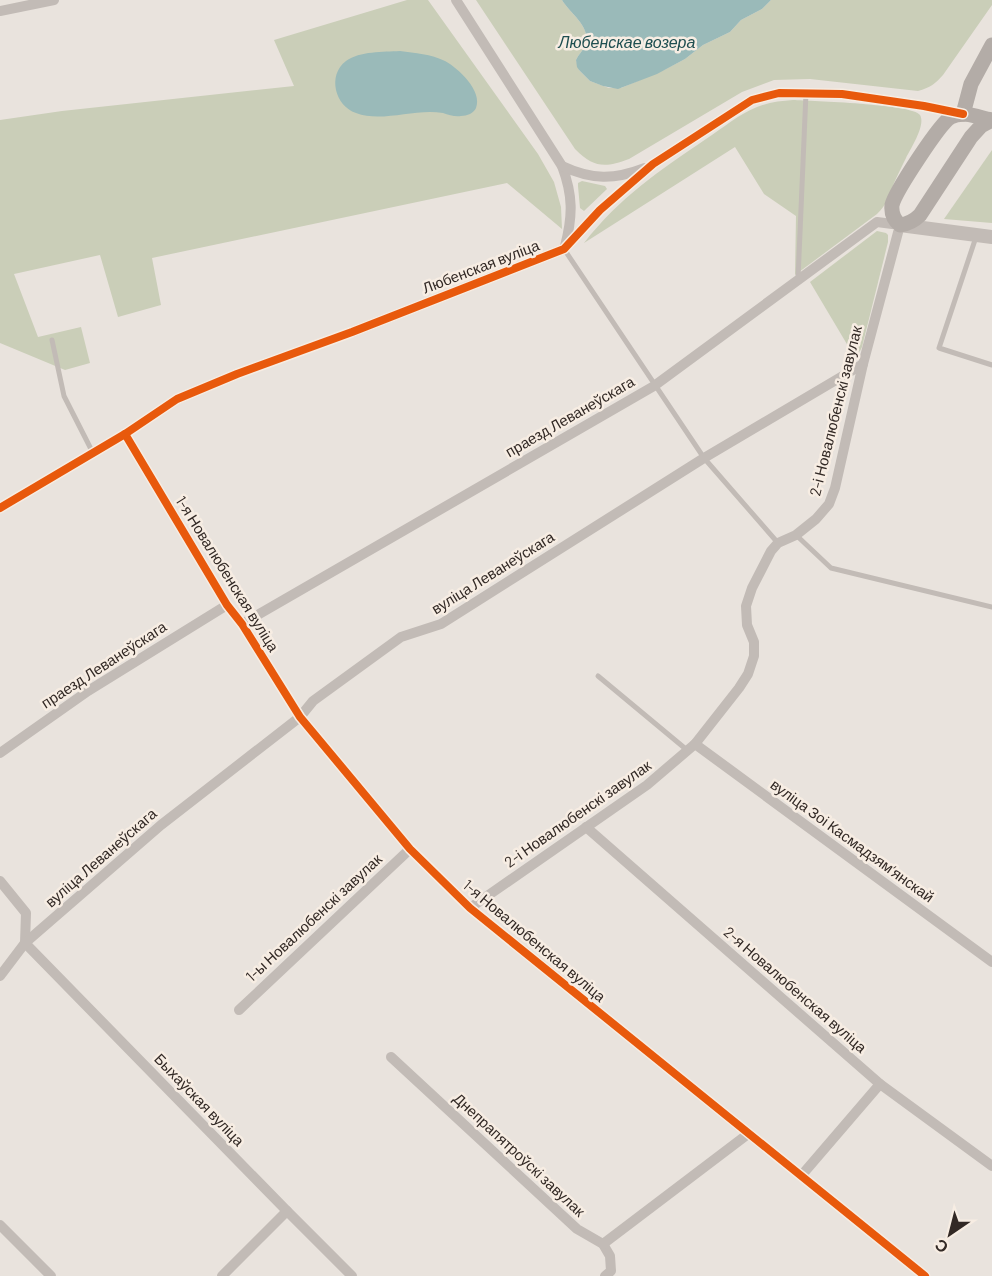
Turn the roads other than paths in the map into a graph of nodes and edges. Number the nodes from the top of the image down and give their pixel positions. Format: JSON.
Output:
{"nodes":[{"id":1,"x":54,"y":0,"type":"edge"},
{"id":2,"x":456,"y":0,"type":"edge"},
{"id":3,"x":0,"y":11,"type":"edge"},
{"id":4,"x":992,"y":45,"type":"edge"},
{"id":5,"x":806,"y":93,"type":"junction"},
{"id":6,"x":963,"y":114,"type":"junction"},
{"id":7,"x":992,"y":120,"type":"edge"},
{"id":8,"x":971,"y":137,"type":"junction"},
{"id":9,"x":653,"y":164,"type":"junction"},
{"id":10,"x":562,"y":166,"type":"junction"},
{"id":11,"x":900,"y":225,"type":"junction"},
{"id":12,"x":976,"y":236,"type":"junction"},
{"id":13,"x":992,"y":237,"type":"edge"},
{"id":14,"x":564,"y":249,"type":"junction"},
{"id":15,"x":798,"y":280,"type":"junction"},
{"id":16,"x":52,"y":340,"type":"dead end"},
{"id":17,"x":863,"y":364,"type":"junction"},
{"id":18,"x":992,"y":365,"type":"edge"},
{"id":19,"x":654,"y":386,"type":"junction"},
{"id":20,"x":125,"y":434,"type":"junction"},
{"id":21,"x":93,"y":453,"type":"junction"},
{"id":22,"x":704,"y":458,"type":"junction"},
{"id":23,"x":0,"y":508,"type":"edge"},
{"id":24,"x":796,"y":535,"type":"junction"},
{"id":25,"x":778,"y":543,"type":"junction"},
{"id":26,"x":227,"y":605,"type":"junction"},
{"id":27,"x":992,"y":607,"type":"edge"},
{"id":28,"x":242,"y":624,"type":"junction"},
{"id":29,"x":598,"y":676,"type":"dead end"},
{"id":30,"x":300,"y":717,"type":"junction"},
{"id":31,"x":692,"y":748,"type":"junction"},
{"id":32,"x":0,"y":753,"type":"edge"},
{"id":33,"x":586,"y":827,"type":"junction"},
{"id":34,"x":410,"y":849,"type":"junction"},
{"id":35,"x":0,"y":881,"type":"edge"},
{"id":36,"x":470,"y":908,"type":"junction"},
{"id":37,"x":25,"y":943,"type":"junction"},
{"id":38,"x":992,"y":962,"type":"edge"},
{"id":39,"x":0,"y":976,"type":"edge"},
{"id":40,"x":239,"y":1010,"type":"dead end"},
{"id":41,"x":391,"y":1058,"type":"dead end"},
{"id":42,"x":880,"y":1084,"type":"junction"},
{"id":43,"x":748,"y":1134,"type":"junction"},
{"id":44,"x":992,"y":1166,"type":"edge"},
{"id":45,"x":801,"y":1176,"type":"junction"},
{"id":46,"x":286,"y":1211,"type":"junction"},
{"id":47,"x":0,"y":1225,"type":"edge"},
{"id":48,"x":603,"y":1244,"type":"junction"},
{"id":49,"x":51,"y":1276,"type":"edge"},
{"id":50,"x":222,"y":1276,"type":"edge"},
{"id":51,"x":352,"y":1276,"type":"edge"},
{"id":52,"x":605,"y":1276,"type":"edge"},
{"id":53,"x":925,"y":1276,"type":"edge"}],
"edges":[{"from":1,"to":3,"type":"street"},
{"from":2,"to":10,"type":"street"},
{"from":4,"to":6,"type":"main road"},
{"from":5,"to":6,"type":"street","name":"Любенская вуліца"},
{"from":5,"to":9,"type":"street","name":"Любенская вуліца"},
{"from":5,"to":15,"type":"lane"},
{"from":6,"to":7,"type":"main road"},
{"from":6,"to":8,"type":"main road"},
{"from":6,"to":11,"type":"main road"},
{"from":7,"to":8,"type":"main road"},
{"from":8,"to":11,"type":"main road"},
{"from":9,"to":10,"type":"street","name":"Любенская вуліца"},
{"from":9,"to":14,"type":"street","name":"Любенская вуліца"},
{"from":10,"to":14,"type":"street"},
{"from":11,"to":12,"type":"street"},
{"from":11,"to":15,"type":"street","name":"праезд Леванеўскага"},
{"from":11,"to":17,"type":"street","name":"2-і Новалюбенскі завулак"},
{"from":12,"to":13,"type":"street"},
{"from":12,"to":18,"type":"lane"},
{"from":14,"to":19,"type":"lane"},
{"from":14,"to":20,"type":"street","name":"Любенская вуліца"},
{"from":15,"to":19,"type":"street","name":"праезд Леванеўскага"},
{"from":16,"to":21,"type":"lane"},
{"from":17,"to":22,"type":"street","name":"вуліца Леванеўскага"},
{"from":17,"to":24,"type":"street","name":"2-і Новалюбенскі завулак"},
{"from":19,"to":22,"type":"lane"},
{"from":19,"to":28,"type":"street","name":"праезд Леванеўскага"},
{"from":20,"to":21,"type":"street","name":"Любенская вуліца"},
{"from":20,"to":26,"type":"street","name":"1-я Новалюбенская вуліца"},
{"from":21,"to":23,"type":"street","name":"Любенская вуліца"},
{"from":22,"to":25,"type":"lane"},
{"from":22,"to":30,"type":"street","name":"вуліца Леванеўскага"},
{"from":24,"to":25,"type":"street","name":"2-і Новалюбенскі завулак"},
{"from":24,"to":27,"type":"lane"},
{"from":25,"to":31,"type":"street","name":"2-і Новалюбенскі завулак"},
{"from":26,"to":28,"type":"street","name":"1-я Новалюбенская вуліца"},
{"from":26,"to":32,"type":"street","name":"праезд Леванеўскага"},
{"from":28,"to":30,"type":"street","name":"1-я Новалюбенская вуліца"},
{"from":29,"to":31,"type":"lane"},
{"from":30,"to":34,"type":"street","name":"1-я Новалюбенская вуліца"},
{"from":30,"to":37,"type":"street","name":"вуліца Леванеўскага"},
{"from":31,"to":33,"type":"street","name":"2-і Новалюбенскі завулак"},
{"from":31,"to":38,"type":"street","name":"вуліца Зоі Касмадзямʼянскай"},
{"from":33,"to":36,"type":"street","name":"2-і Новалюбенскі завулак"},
{"from":33,"to":42,"type":"street","name":"2-я Новалюбенская вуліца"},
{"from":34,"to":36,"type":"street","name":"1-я Новалюбенская вуліца"},
{"from":34,"to":40,"type":"street","name":"1-ы Новалюбенскі завулак"},
{"from":35,"to":37,"type":"street"},
{"from":36,"to":43,"type":"street","name":"1-я Новалюбенская вуліца"},
{"from":37,"to":39,"type":"street","name":"вуліца Леванеўскага"},
{"from":37,"to":46,"type":"street","name":"Быхаўская вуліца"},
{"from":41,"to":48,"type":"street","name":"Днепрапятроўскі завулак"},
{"from":42,"to":44,"type":"street","name":"2-я Новалюбенская вуліца"},
{"from":42,"to":45,"type":"street"},
{"from":43,"to":45,"type":"street","name":"1-я Новалюбенская вуліца"},
{"from":43,"to":48,"type":"street"},
{"from":45,"to":53,"type":"street","name":"1-я Новалюбенская вуліца"},
{"from":46,"to":50,"type":"street"},
{"from":46,"to":51,"type":"street","name":"Быхаўская вуліца"},
{"from":47,"to":49,"type":"street"},
{"from":48,"to":52,"type":"street"}]}
